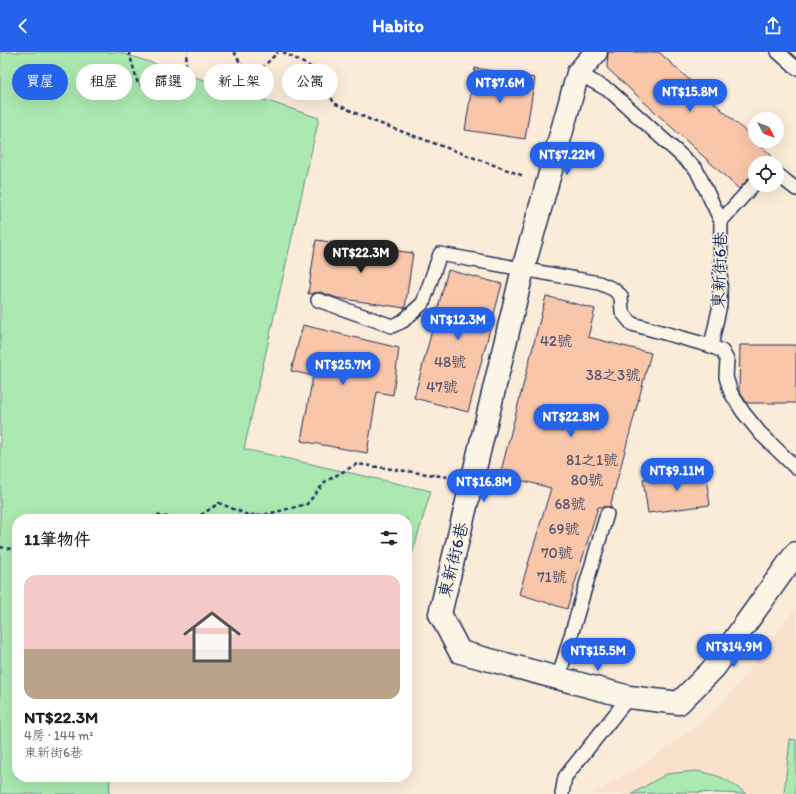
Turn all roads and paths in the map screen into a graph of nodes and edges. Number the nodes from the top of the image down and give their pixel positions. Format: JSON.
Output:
{"nodes":[{"id":1,"x":129,"y":52,"type":"edge"},
{"id":2,"x":187,"y":52,"type":"edge"},
{"id":3,"x":234,"y":52,"type":"edge"},
{"id":4,"x":278,"y":52,"type":"edge"},
{"id":5,"x":283,"y":52,"type":"edge"},
{"id":6,"x":596,"y":52,"type":"edge"},
{"id":7,"x":778,"y":52,"type":"edge"},
{"id":8,"x":796,"y":68,"type":"edge"},
{"id":9,"x":578,"y":73,"type":"junction"},
{"id":10,"x":784,"y":180,"type":"edge"},
{"id":11,"x":547,"y":184,"type":"junction"},
{"id":12,"x":796,"y":189,"type":"edge"},
{"id":13,"x":748,"y":191,"type":"edge"},
{"id":14,"x":721,"y":221,"type":"junction"},
{"id":15,"x":523,"y":269,"type":"junction"},
{"id":16,"x":318,"y":300,"type":"dead end"},
{"id":17,"x":711,"y":346,"type":"junction"},
{"id":18,"x":796,"y":468,"type":"edge"},
{"id":19,"x":472,"y":480,"type":"junction"},
{"id":20,"x":203,"y":514,"type":"edge"},
{"id":21,"x":245,"y":514,"type":"edge"},
{"id":22,"x":268,"y":514,"type":"edge"},
{"id":23,"x":607,"y":514,"type":"dead end"},
{"id":24,"x":0,"y":546,"type":"edge"},
{"id":25,"x":12,"y":549,"type":"edge"},
{"id":26,"x":796,"y":553,"type":"edge"},
{"id":27,"x":558,"y":679,"type":"junction"},
{"id":28,"x":629,"y":697,"type":"junction"},
{"id":29,"x":562,"y":794,"type":"edge"}],
"edges":[{"from":1,"to":2,"type":"path"},
{"from":3,"to":4,"type":"path"},
{"from":5,"to":11,"type":"path"},
{"from":6,"to":9,"type":"street"},
{"from":7,"to":8,"type":"lane"},
{"from":9,"to":11,"type":"street","name":"東新街6巷"},
{"from":9,"to":14,"type":"lane"},
{"from":10,"to":12,"type":"lane"},
{"from":11,"to":15,"type":"street","name":"東新街6巷"},
{"from":13,"to":14,"type":"lane","name":"東新街6巷"},
{"from":14,"to":17,"type":"lane","name":"東新街6巷"},
{"from":15,"to":16,"type":"lane"},
{"from":15,"to":17,"type":"lane"},
{"from":15,"to":19,"type":"street","name":"東新街6巷"},
{"from":17,"to":18,"type":"lane"},
{"from":19,"to":22,"type":"path"},
{"from":19,"to":27,"type":"street","name":"東新街6巷"},
{"from":20,"to":21,"type":"path"},
{"from":23,"to":27,"type":"lane"},
{"from":24,"to":25,"type":"path"},
{"from":26,"to":28,"type":"street","name":"東新街6巷"},
{"from":27,"to":28,"type":"street","name":"東新街6巷"},
{"from":28,"to":29,"type":"lane"}]}
